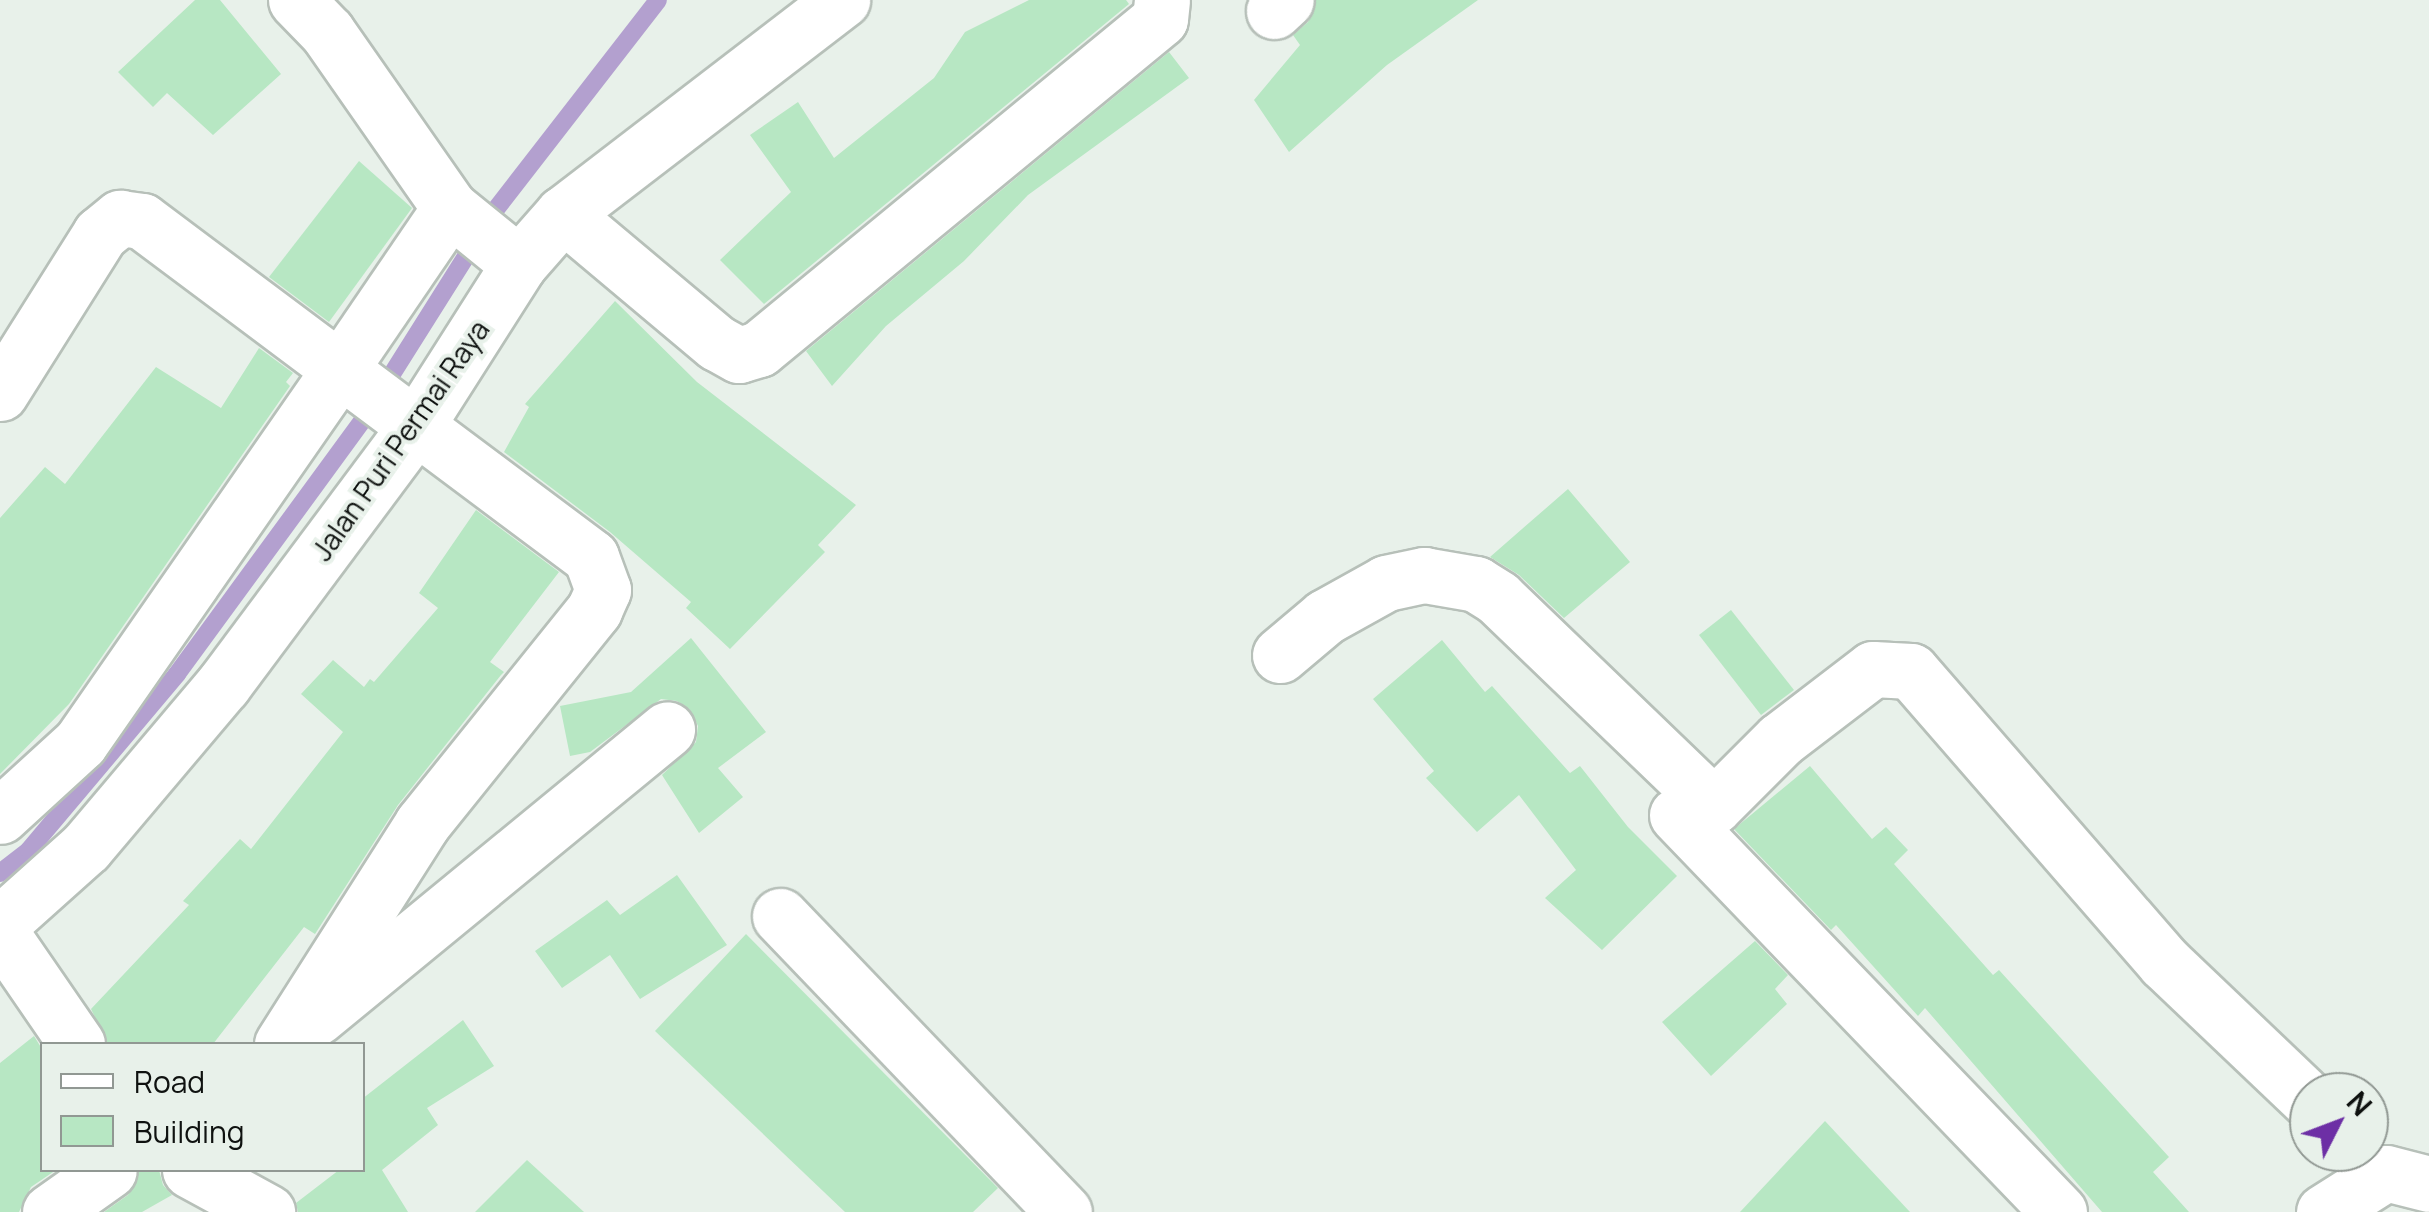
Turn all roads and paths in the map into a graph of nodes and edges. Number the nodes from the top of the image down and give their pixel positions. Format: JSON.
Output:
{"nodes":[{"id":1,"x":296,"y":0,"type":"edge"},
{"id":2,"x":842,"y":0,"type":"edge"},
{"id":3,"x":1162,"y":0,"type":"edge"},
{"id":4,"x":454,"y":211,"type":"junction"},
{"id":5,"x":563,"y":214,"type":"junction"},
{"id":6,"x":516,"y":262,"type":"junction"},
{"id":7,"x":346,"y":374,"type":"junction"},
{"id":8,"x":0,"y":393,"type":"edge"},
{"id":9,"x":409,"y":424,"type":"junction"},
{"id":10,"x":1280,"y":655,"type":"dead end"},
{"id":11,"x":667,"y":730,"type":"dead end"},
{"id":12,"x":1676,"y":815,"type":"dead end"},
{"id":13,"x":0,"y":816,"type":"edge"},
{"id":14,"x":780,"y":916,"type":"dead end"},
{"id":15,"x":0,"y":924,"type":"edge"},
{"id":16,"x":0,"y":932,"type":"edge"},
{"id":17,"x":75,"y":1042,"type":"edge"},
{"id":18,"x":284,"y":1042,"type":"edge"},
{"id":19,"x":285,"y":1042,"type":"edge"},
{"id":20,"x":2289,"y":1081,"type":"edge"},
{"id":21,"x":2393,"y":1170,"type":"edge"},
{"id":22,"x":107,"y":1172,"type":"edge"},
{"id":23,"x":194,"y":1172,"type":"edge"},
{"id":24,"x":50,"y":1212,"type":"edge"},
{"id":25,"x":268,"y":1212,"type":"edge"},
{"id":26,"x":1064,"y":1212,"type":"edge"},
{"id":27,"x":2059,"y":1212,"type":"edge"},
{"id":28,"x":2324,"y":1212,"type":"edge"}],
"edges":[{"from":1,"to":4,"type":"street"},
{"from":2,"to":5,"type":"street","name":"Jalan Puri Permai Raya"},
{"from":3,"to":5,"type":"street"},
{"from":4,"to":6,"type":"street"},
{"from":4,"to":7,"type":"street"},
{"from":5,"to":6,"type":"street","name":"Jalan Puri Permai Raya"},
{"from":6,"to":9,"type":"street","name":"Jalan Puri Permai Raya"},
{"from":7,"to":8,"type":"street"},
{"from":7,"to":9,"type":"street"},
{"from":7,"to":13,"type":"street"},
{"from":9,"to":15,"type":"street","name":"Jalan Puri Permai Raya"},
{"from":9,"to":18,"type":"street"},
{"from":10,"to":20,"type":"street"},
{"from":11,"to":19,"type":"street"},
{"from":12,"to":27,"type":"street"},
{"from":14,"to":26,"type":"street"},
{"from":16,"to":17,"type":"street"},
{"from":21,"to":28,"type":"street"},
{"from":22,"to":24,"type":"street"},
{"from":23,"to":25,"type":"street"}]}
